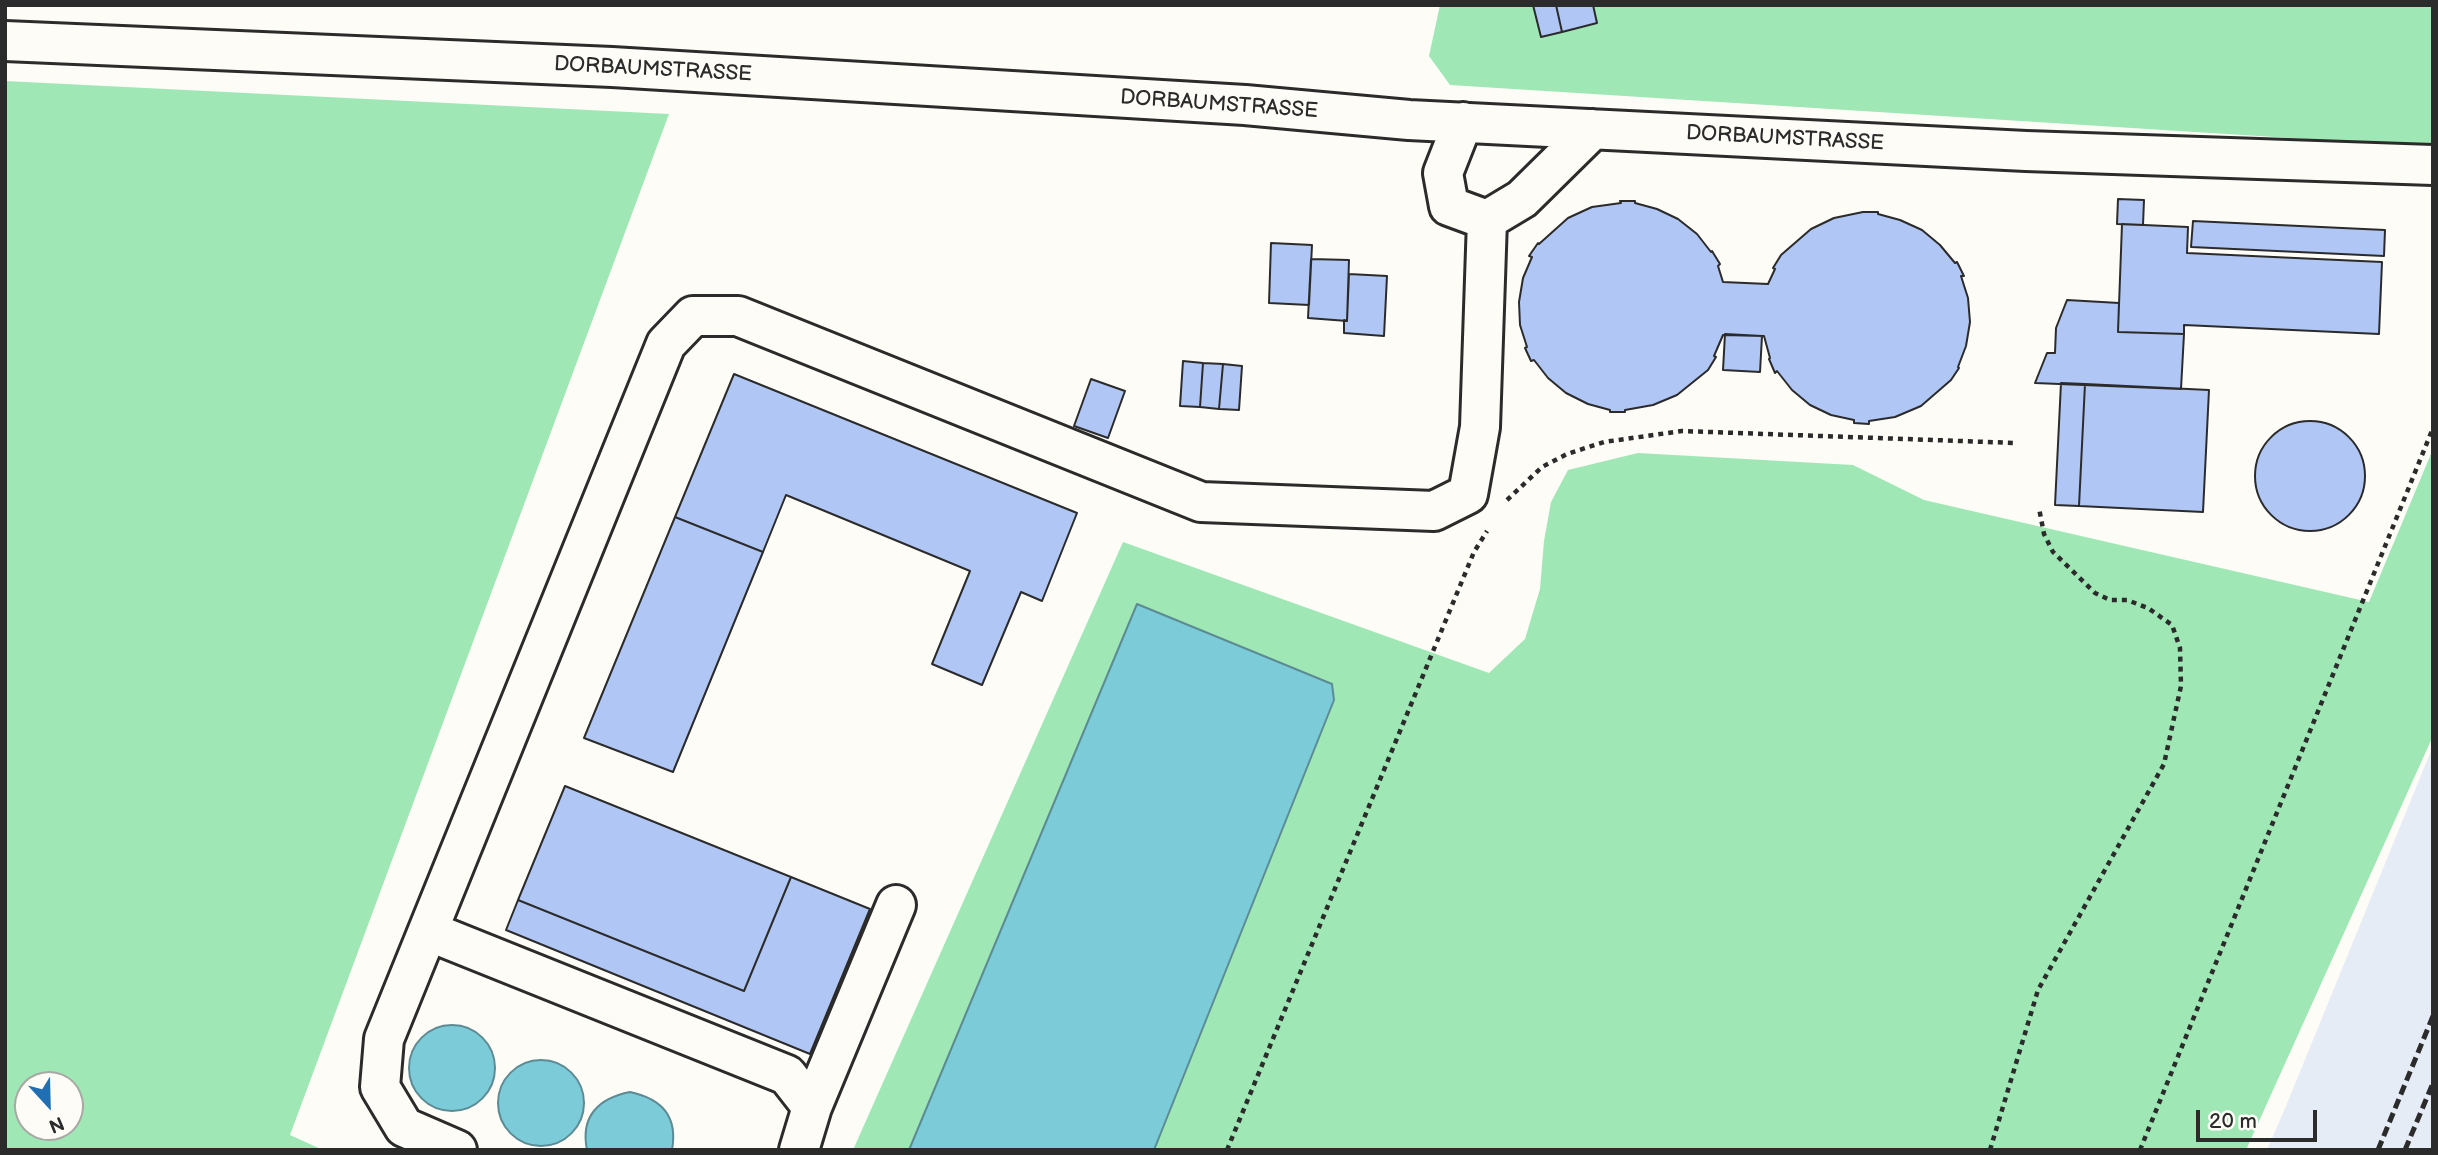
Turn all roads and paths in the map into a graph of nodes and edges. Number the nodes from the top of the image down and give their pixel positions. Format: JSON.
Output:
{"nodes":[{"id":1,"x":5,"y":41,"type":"edge"},
{"id":2,"x":1463,"y":122,"type":"junction"},
{"id":3,"x":1593,"y":129,"type":"junction"},
{"id":4,"x":2433,"y":165,"type":"edge"},
{"id":5,"x":1488,"y":220,"type":"junction"},
{"id":6,"x":2433,"y":428,"type":"edge"},
{"id":7,"x":2015,"y":443,"type":"dead end"},
{"id":8,"x":1503,"y":504,"type":"dead end"},
{"id":9,"x":2039,"y":508,"type":"dead end"},
{"id":10,"x":1491,"y":524,"type":"dead end"},
{"id":11,"x":896,"y":905,"type":"dead end"},
{"id":12,"x":428,"y":931,"type":"junction"},
{"id":13,"x":812,"y":1107,"type":"junction"},
{"id":14,"x":457,"y":1150,"type":"edge"},
{"id":15,"x":799,"y":1150,"type":"edge"},
{"id":16,"x":1227,"y":1150,"type":"edge"},
{"id":17,"x":1990,"y":1150,"type":"edge"},
{"id":18,"x":2140,"y":1150,"type":"edge"}],
"edges":[{"from":1,"to":2,"type":"lane","name":"DORBAUMSTRASSE"},
{"from":2,"to":3,"type":"lane","name":"DORBAUMSTRASSE"},
{"from":2,"to":5,"type":"lane"},
{"from":3,"to":4,"type":"lane","name":"DORBAUMSTRASSE"},
{"from":3,"to":5,"type":"lane"},
{"from":5,"to":12,"type":"lane"},
{"from":6,"to":18,"type":"path"},
{"from":7,"to":8,"type":"path"},
{"from":9,"to":17,"type":"path"},
{"from":10,"to":16,"type":"path"},
{"from":11,"to":13,"type":"lane"},
{"from":12,"to":13,"type":"lane"},
{"from":12,"to":14,"type":"lane"},
{"from":13,"to":15,"type":"lane"}]}
